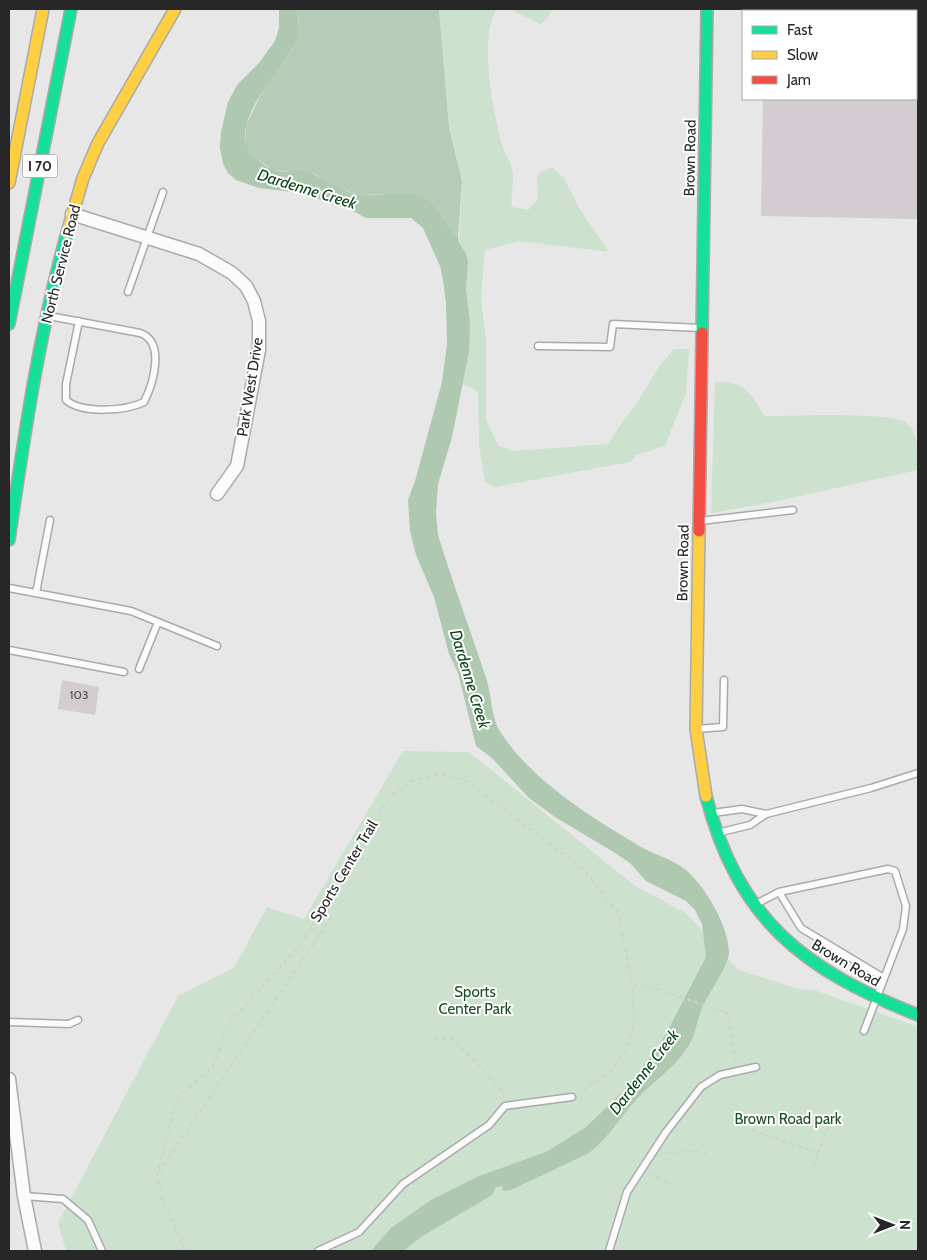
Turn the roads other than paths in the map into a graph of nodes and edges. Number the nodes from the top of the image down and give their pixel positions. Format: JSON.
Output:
{"nodes":[{"id":1,"x":43,"y":9,"type":"edge"},
{"id":2,"x":71,"y":9,"type":"edge"},
{"id":3,"x":174,"y":9,"type":"edge"},
{"id":4,"x":707,"y":9,"type":"edge"},
{"id":5,"x":9,"y":183,"type":"edge"},
{"id":6,"x":163,"y":192,"type":"dead end"},
{"id":7,"x":72,"y":214,"type":"junction"},
{"id":8,"x":146,"y":237,"type":"junction"},
{"id":9,"x":128,"y":292,"type":"dead end"},
{"id":10,"x":48,"y":316,"type":"junction"},
{"id":11,"x":79,"y":322,"type":"junction"},
{"id":12,"x":9,"y":324,"type":"edge"},
{"id":13,"x":702,"y":328,"type":"junction"},
{"id":14,"x":538,"y":346,"type":"dead end"},
{"id":15,"x":217,"y":494,"type":"dead end"},
{"id":16,"x":793,"y":510,"type":"dead end"},
{"id":17,"x":50,"y":520,"type":"dead end"},
{"id":18,"x":699,"y":521,"type":"junction"},
{"id":19,"x":9,"y":540,"type":"edge"},
{"id":20,"x":9,"y":588,"type":"edge"},
{"id":21,"x":36,"y":594,"type":"junction"},
{"id":22,"x":158,"y":622,"type":"junction"},
{"id":23,"x":216,"y":646,"type":"dead end"},
{"id":24,"x":9,"y":650,"type":"edge"},
{"id":25,"x":139,"y":669,"type":"dead end"},
{"id":26,"x":124,"y":672,"type":"dead end"},
{"id":27,"x":724,"y":680,"type":"dead end"},
{"id":28,"x":696,"y":729,"type":"junction"},
{"id":29,"x":918,"y":773,"type":"edge"},
{"id":30,"x":709,"y":814,"type":"junction"},
{"id":31,"x":766,"y":814,"type":"junction"},
{"id":32,"x":715,"y":833,"type":"junction"},
{"id":33,"x":779,"y":892,"type":"junction"},
{"id":34,"x":755,"y":904,"type":"junction"},
{"id":35,"x":884,"y":978,"type":"junction"},
{"id":36,"x":876,"y":999,"type":"junction"},
{"id":37,"x":918,"y":1015,"type":"edge"},
{"id":38,"x":78,"y":1020,"type":"dead end"},
{"id":39,"x":9,"y":1022,"type":"edge"},
{"id":40,"x":864,"y":1031,"type":"dead end"},
{"id":41,"x":756,"y":1067,"type":"dead end"},
{"id":42,"x":9,"y":1079,"type":"edge"},
{"id":43,"x":572,"y":1097,"type":"road end"},
{"id":44,"x":24,"y":1196,"type":"junction"},
{"id":45,"x":35,"y":1251,"type":"edge"},
{"id":46,"x":102,"y":1251,"type":"edge"},
{"id":47,"x":318,"y":1251,"type":"edge"},
{"id":48,"x":609,"y":1251,"type":"edge"}],
"edges":[{"from":1,"to":5,"type":"main road","number":"I 70"},
{"from":2,"to":12,"type":"main road","number":"I 70"},
{"from":3,"to":7,"type":"main road","name":"North Service Road"},
{"from":4,"to":13,"type":"main road","name":"Brown Road"},
{"from":6,"to":8,"type":"lane"},
{"from":7,"to":8,"type":"street","name":"Park West Drive"},
{"from":7,"to":10,"type":"main road","name":"North Service Road"},
{"from":8,"to":9,"type":"lane"},
{"from":8,"to":15,"type":"street","name":"Park West Drive"},
{"from":10,"to":11,"type":"lane"},
{"from":10,"to":19,"type":"main road","name":"North Service Road"},
{"from":11,"to":11,"type":"lane"},
{"from":13,"to":14,"type":"lane"},
{"from":13,"to":18,"type":"main road","name":"Brown Road"},
{"from":16,"to":18,"type":"lane"},
{"from":17,"to":21,"type":"lane"},
{"from":18,"to":28,"type":"main road","name":"Brown Road"},
{"from":20,"to":21,"type":"lane"},
{"from":21,"to":22,"type":"lane"},
{"from":22,"to":23,"type":"lane"},
{"from":22,"to":25,"type":"lane"},
{"from":24,"to":26,"type":"lane"},
{"from":27,"to":28,"type":"lane"},
{"from":28,"to":30,"type":"main road","name":"Brown Road"},
{"from":29,"to":31,"type":"lane"},
{"from":30,"to":31,"type":"lane"},
{"from":30,"to":32,"type":"main road","name":"Brown Road"},
{"from":31,"to":32,"type":"lane"},
{"from":32,"to":34,"type":"main road","name":"Brown Road"},
{"from":33,"to":34,"type":"lane"},
{"from":33,"to":35,"type":"lane"},
{"from":33,"to":35,"type":"lane"},
{"from":34,"to":36,"type":"main road","name":"Brown Road"},
{"from":35,"to":36,"type":"lane"},
{"from":36,"to":37,"type":"main road","name":"Brown Road"},
{"from":36,"to":40,"type":"lane"},
{"from":38,"to":39,"type":"lane"},
{"from":41,"to":48,"type":"lane"},
{"from":42,"to":44,"type":"street"},
{"from":43,"to":47,"type":"lane"},
{"from":44,"to":45,"type":"street"},
{"from":44,"to":46,"type":"lane"}]}
